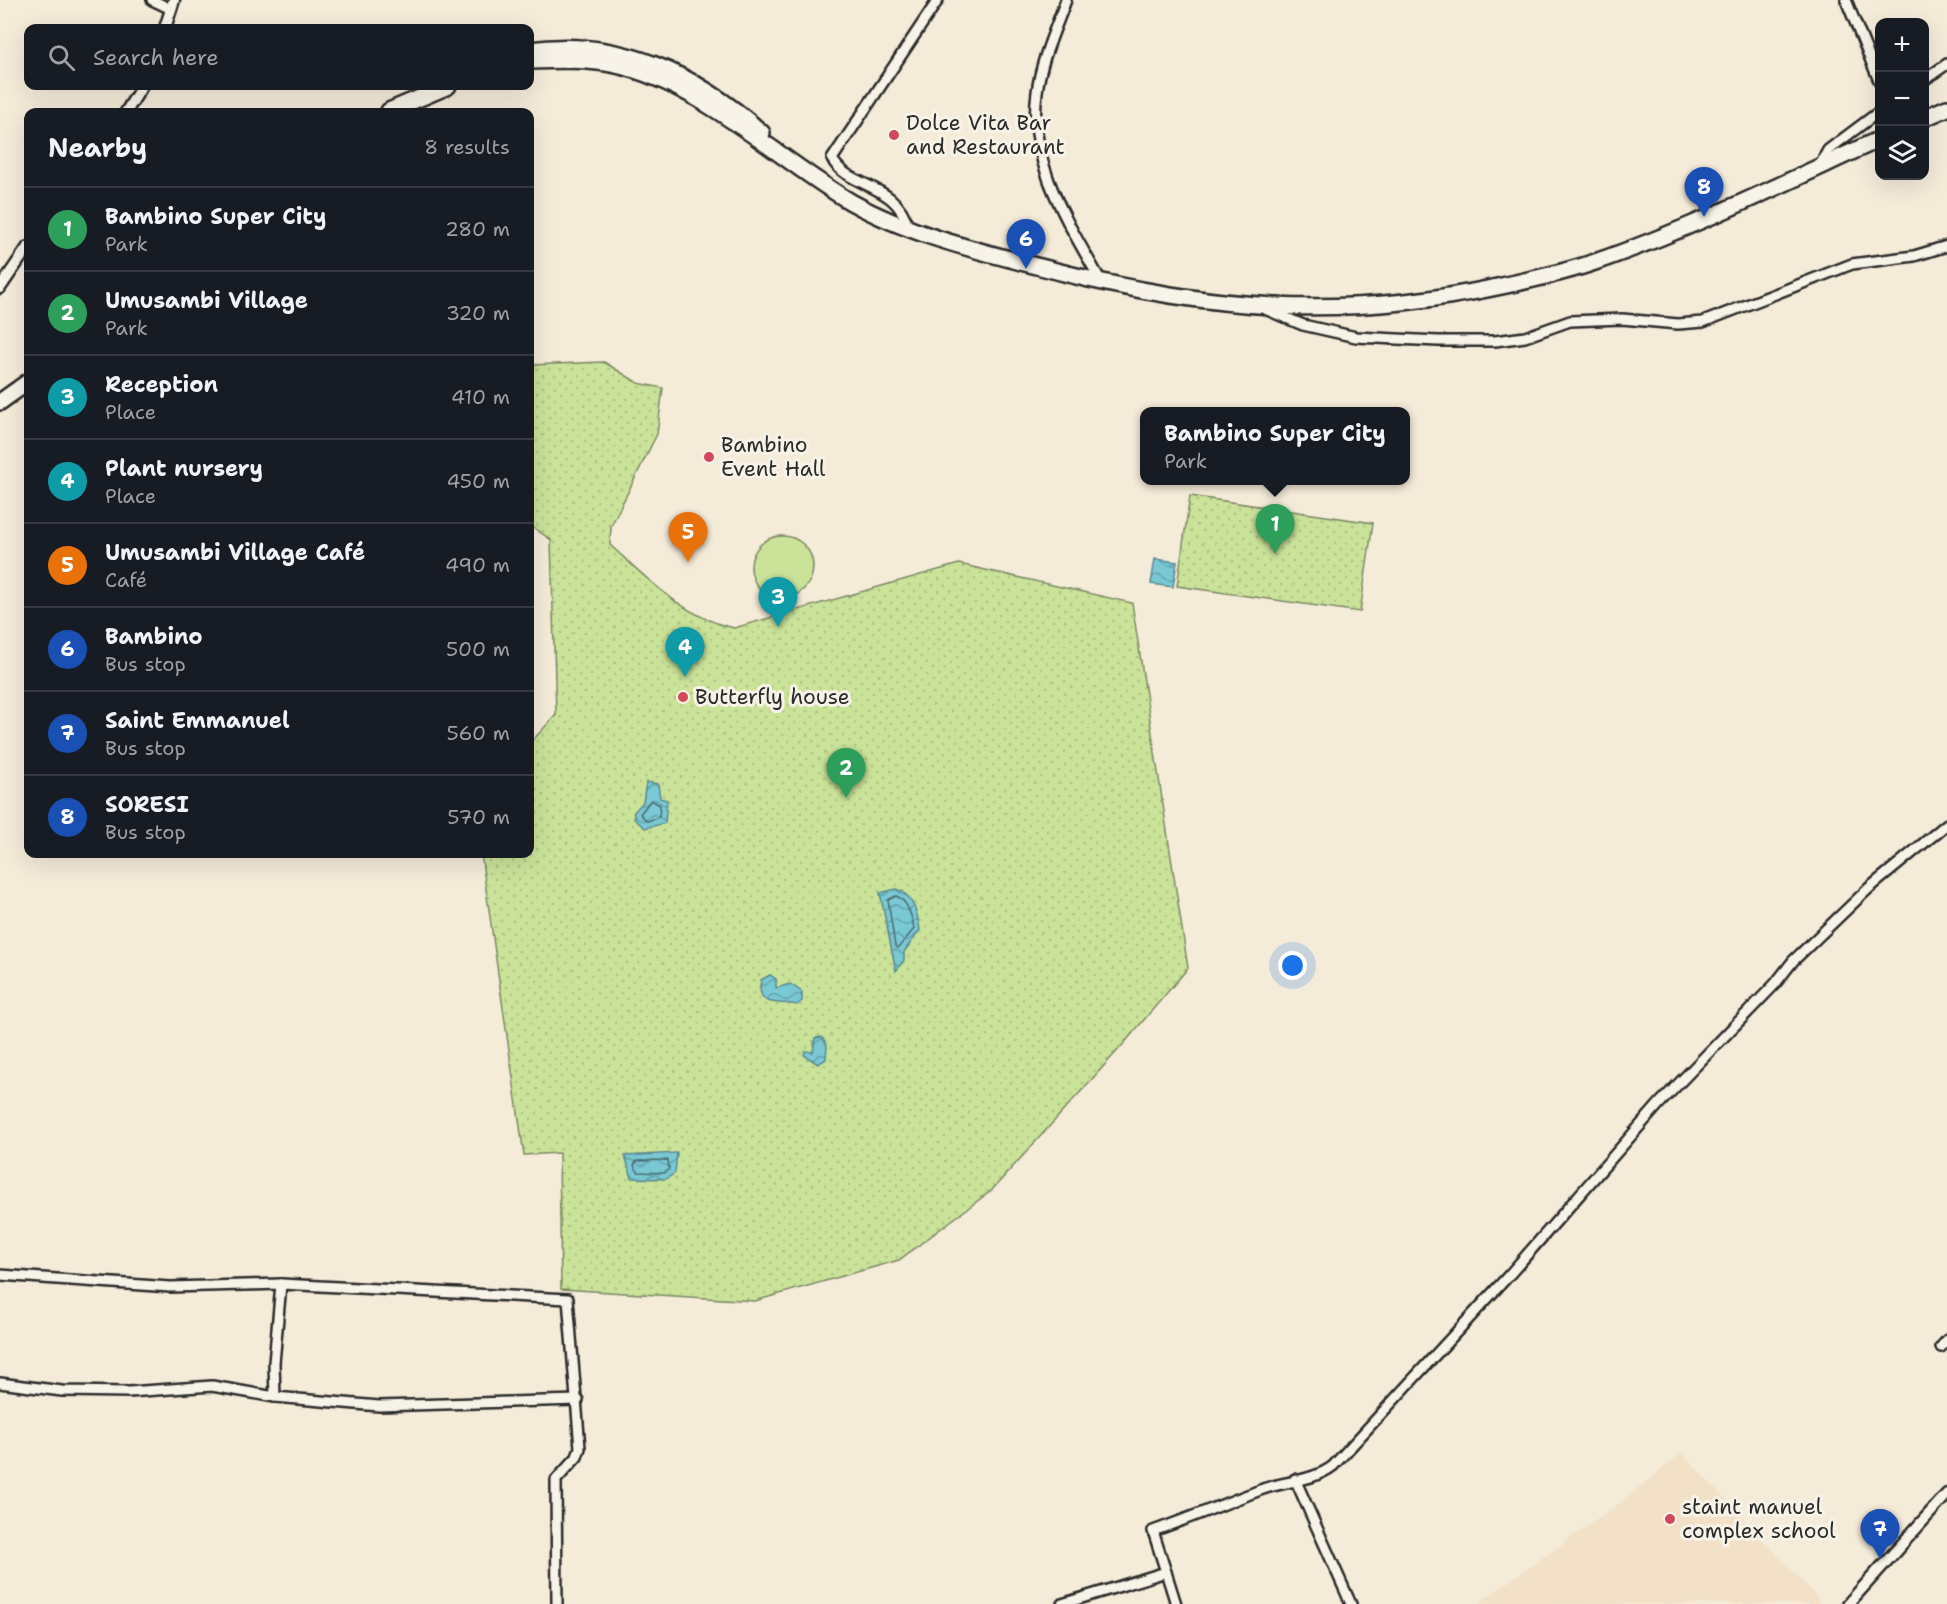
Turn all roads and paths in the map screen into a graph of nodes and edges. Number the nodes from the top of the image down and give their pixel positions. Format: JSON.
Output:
{"nodes":[{"id":1,"x":152,"y":0,"type":"edge"},
{"id":2,"x":938,"y":0,"type":"edge"},
{"id":3,"x":1065,"y":0,"type":"edge"},
{"id":4,"x":1846,"y":0,"type":"edge"},
{"id":5,"x":172,"y":5,"type":"edge"},
{"id":6,"x":166,"y":24,"type":"edge"},
{"id":7,"x":534,"y":50,"type":"edge"},
{"id":8,"x":534,"y":61,"type":"edge"},
{"id":9,"x":1947,"y":64,"type":"edge"},
{"id":10,"x":1875,"y":72,"type":"edge"},
{"id":11,"x":1929,"y":77,"type":"edge"},
{"id":12,"x":140,"y":90,"type":"edge"},
{"id":13,"x":414,"y":90,"type":"edge"},
{"id":14,"x":439,"y":90,"type":"edge"},
{"id":15,"x":128,"y":108,"type":"edge"},
{"id":16,"x":393,"y":108,"type":"edge"},
{"id":17,"x":397,"y":108,"type":"edge"},
{"id":18,"x":1947,"y":108,"type":"edge"},
{"id":19,"x":1875,"y":115,"type":"edge"},
{"id":20,"x":1929,"y":116,"type":"edge"},
{"id":21,"x":1875,"y":141,"type":"edge"},
{"id":22,"x":795,"y":164,"type":"junction"},
{"id":23,"x":1819,"y":167,"type":"junction"},
{"id":24,"x":908,"y":227,"type":"junction"},
{"id":25,"x":1947,"y":246,"type":"edge"},
{"id":26,"x":24,"y":253,"type":"edge"},
{"id":27,"x":1102,"y":283,"type":"junction"},
{"id":28,"x":0,"y":288,"type":"edge"},
{"id":29,"x":1257,"y":306,"type":"junction"},
{"id":30,"x":24,"y":385,"type":"edge"},
{"id":31,"x":0,"y":402,"type":"edge"},
{"id":32,"x":1947,"y":824,"type":"edge"},
{"id":33,"x":0,"y":1275,"type":"edge"},
{"id":34,"x":281,"y":1284,"type":"junction"},
{"id":35,"x":0,"y":1383,"type":"edge"},
{"id":36,"x":275,"y":1397,"type":"junction"},
{"id":37,"x":578,"y":1400,"type":"junction"},
{"id":38,"x":1295,"y":1479,"type":"junction"},
{"id":39,"x":1947,"y":1494,"type":"edge"},
{"id":40,"x":1166,"y":1572,"type":"junction"},
{"id":41,"x":557,"y":1604,"type":"edge"},
{"id":42,"x":1062,"y":1604,"type":"edge"},
{"id":43,"x":1176,"y":1604,"type":"edge"},
{"id":44,"x":1351,"y":1604,"type":"edge"},
{"id":45,"x":1848,"y":1604,"type":"edge"}],
"edges":[{"from":1,"to":5,"type":"street"},
{"from":2,"to":24,"type":"street"},
{"from":3,"to":27,"type":"street"},
{"from":4,"to":10,"type":"street"},
{"from":5,"to":6,"type":"street"},
{"from":7,"to":22,"type":"highway"},
{"from":8,"to":22,"type":"highway"},
{"from":9,"to":11,"type":"street"},
{"from":12,"to":15,"type":"street"},
{"from":13,"to":16,"type":"highway"},
{"from":14,"to":17,"type":"highway"},
{"from":18,"to":20,"type":"highway"},
{"from":19,"to":23,"type":"street"},
{"from":21,"to":23,"type":"highway"},
{"from":22,"to":24,"type":"highway"},
{"from":23,"to":29,"type":"highway"},
{"from":24,"to":27,"type":"highway"},
{"from":25,"to":29,"type":"street"},
{"from":26,"to":28,"type":"street"},
{"from":27,"to":29,"type":"highway"},
{"from":30,"to":31,"type":"highway"},
{"from":32,"to":38,"type":"street"},
{"from":33,"to":34,"type":"street"},
{"from":34,"to":36,"type":"street"},
{"from":34,"to":37,"type":"street"},
{"from":35,"to":36,"type":"street"},
{"from":36,"to":37,"type":"street"},
{"from":37,"to":41,"type":"street"},
{"from":38,"to":40,"type":"street"},
{"from":38,"to":44,"type":"street"},
{"from":39,"to":45,"type":"street"},
{"from":40,"to":42,"type":"street"},
{"from":40,"to":43,"type":"street"}]}
